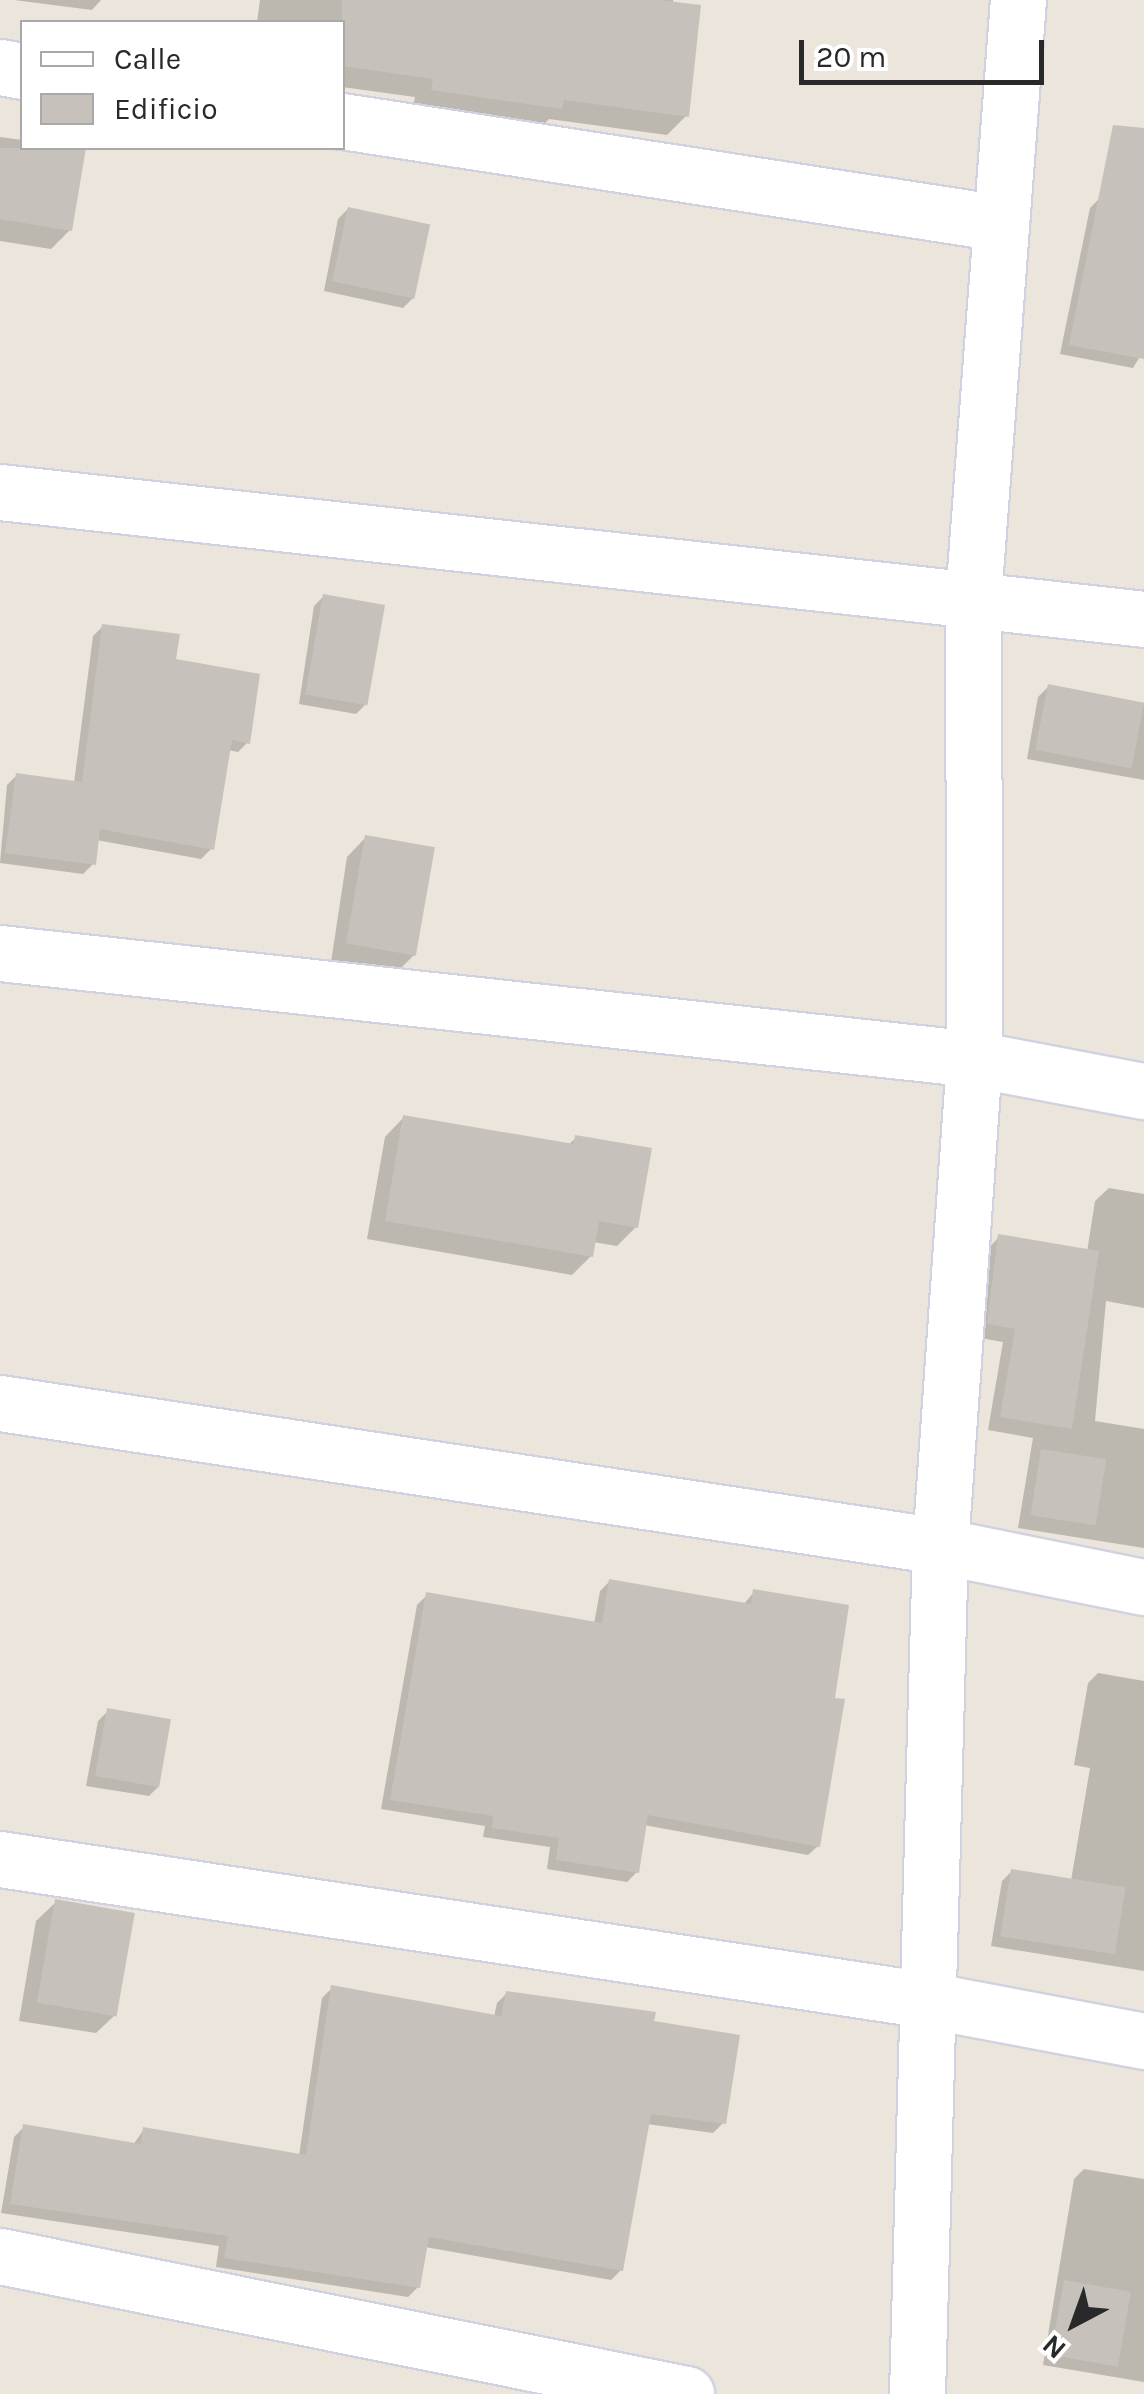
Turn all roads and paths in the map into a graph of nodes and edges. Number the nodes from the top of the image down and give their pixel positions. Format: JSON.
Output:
{"nodes":[{"id":1,"x":1018,"y":0,"type":"edge"},
{"id":2,"x":345,"y":121,"type":"edge"},
{"id":3,"x":1002,"y":224,"type":"junction"},
{"id":4,"x":0,"y":492,"type":"edge"},
{"id":5,"x":973,"y":598,"type":"junction"},
{"id":6,"x":1144,"y":620,"type":"edge"},
{"id":7,"x":0,"y":953,"type":"edge"},
{"id":8,"x":974,"y":1059,"type":"junction"},
{"id":9,"x":1144,"y":1091,"type":"edge"},
{"id":10,"x":0,"y":1404,"type":"edge"},
{"id":11,"x":940,"y":1546,"type":"junction"},
{"id":12,"x":1144,"y":1587,"type":"edge"},
{"id":13,"x":0,"y":1859,"type":"edge"},
{"id":14,"x":927,"y":2000,"type":"junction"},
{"id":15,"x":1144,"y":2041,"type":"edge"},
{"id":16,"x":0,"y":2256,"type":"edge"},
{"id":17,"x":686,"y":2394,"type":"edge"},
{"id":18,"x":917,"y":2394,"type":"edge"}],
"edges":[{"from":1,"to":3,"type":"street"},
{"from":2,"to":3,"type":"street"},
{"from":3,"to":5,"type":"street"},
{"from":4,"to":5,"type":"street"},
{"from":5,"to":6,"type":"street"},
{"from":5,"to":8,"type":"street"},
{"from":7,"to":8,"type":"street"},
{"from":8,"to":9,"type":"street"},
{"from":8,"to":11,"type":"street"},
{"from":10,"to":11,"type":"street"},
{"from":11,"to":12,"type":"street"},
{"from":11,"to":14,"type":"street"},
{"from":13,"to":14,"type":"street"},
{"from":14,"to":15,"type":"street"},
{"from":14,"to":18,"type":"street"},
{"from":16,"to":17,"type":"street"}]}
